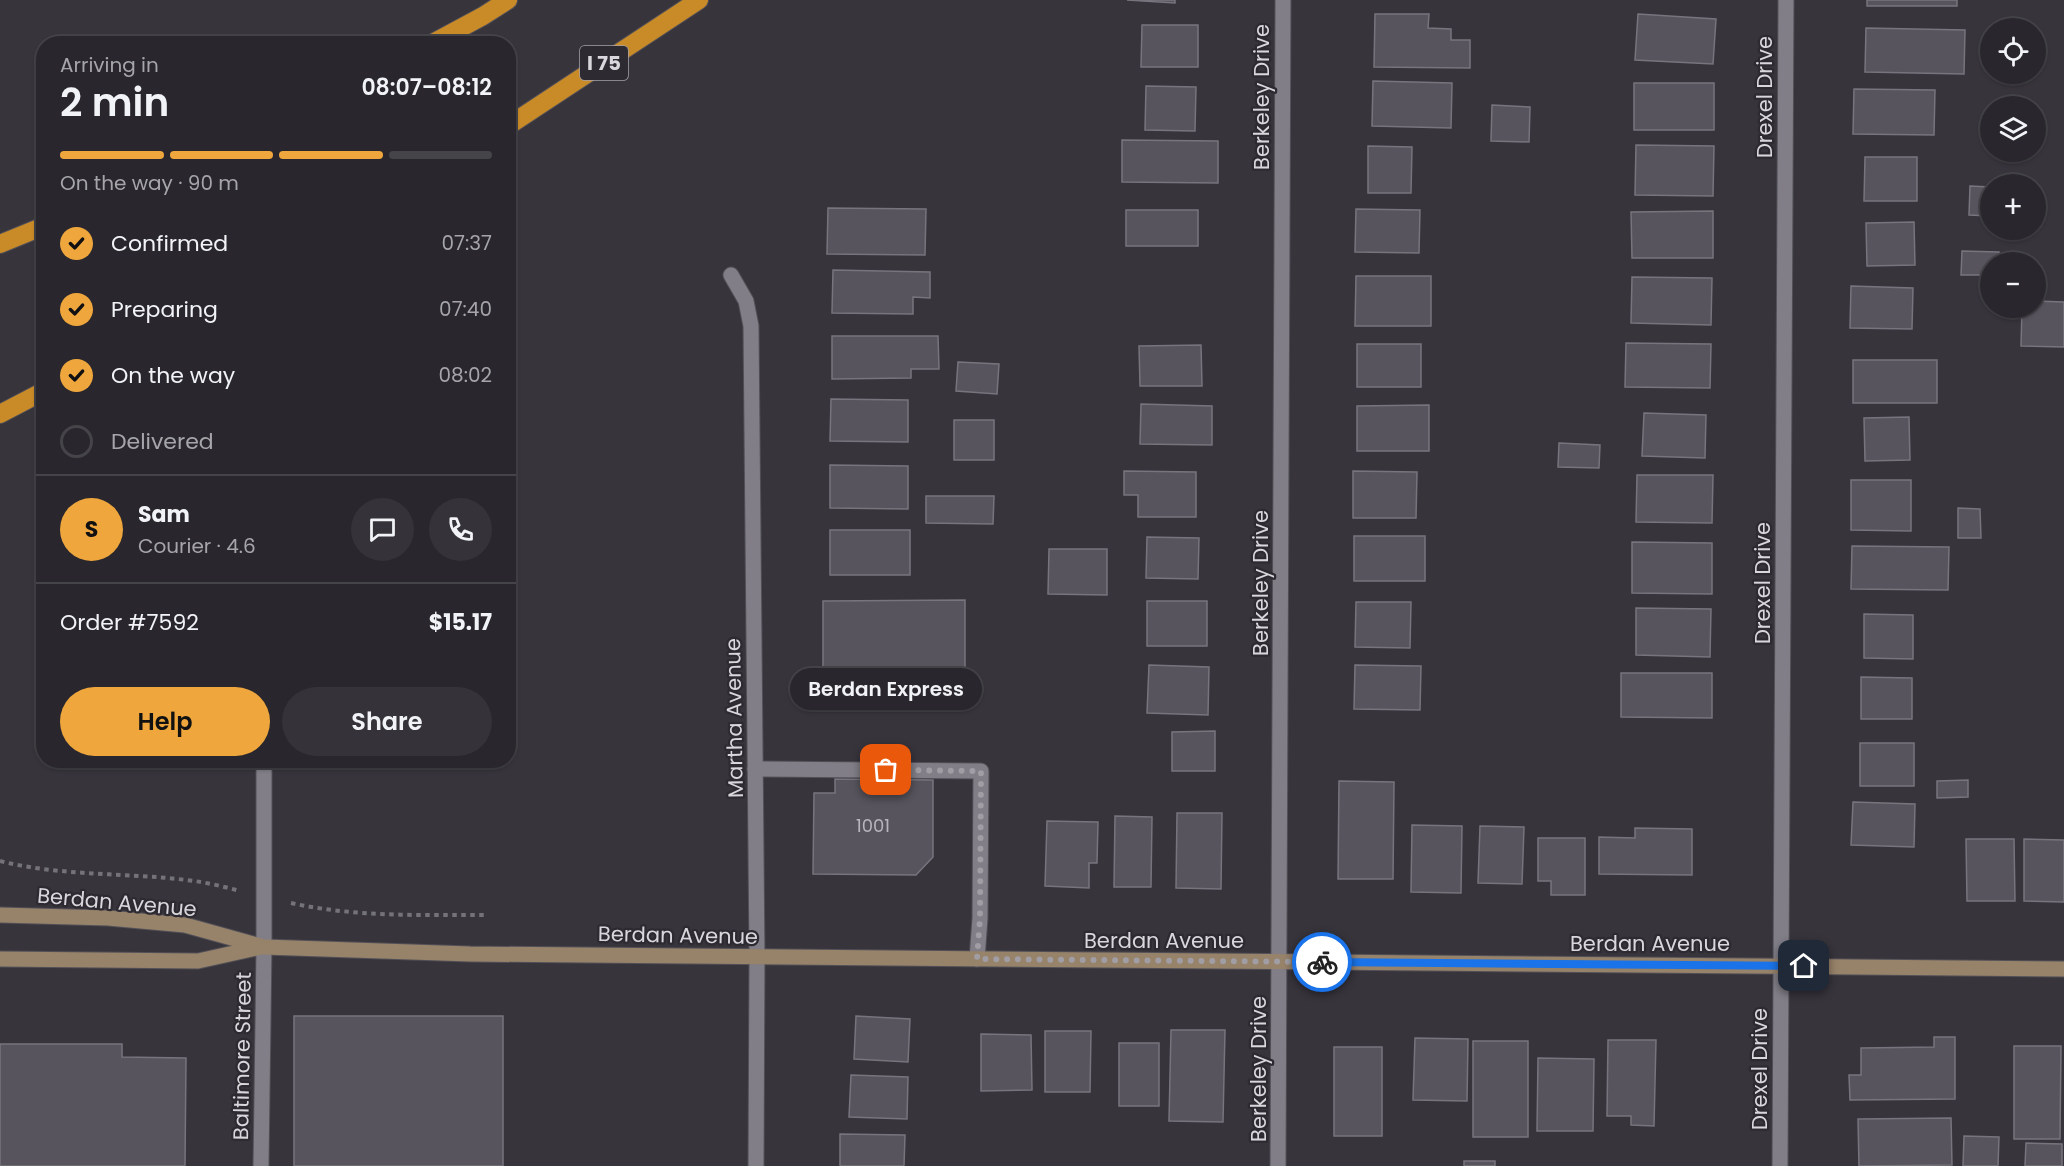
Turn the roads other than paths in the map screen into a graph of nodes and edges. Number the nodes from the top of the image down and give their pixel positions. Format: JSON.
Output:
{"nodes":[{"id":1,"x":508,"y":0,"type":"edge"},
{"id":2,"x":699,"y":0,"type":"edge"},
{"id":3,"x":1283,"y":0,"type":"edge"},
{"id":4,"x":1786,"y":0,"type":"edge"},
{"id":5,"x":446,"y":36,"type":"edge"},
{"id":6,"x":516,"y":121,"type":"edge"},
{"id":7,"x":36,"y":229,"type":"edge"},
{"id":8,"x":0,"y":244,"type":"edge"},
{"id":9,"x":731,"y":275,"type":"dead end"},
{"id":10,"x":36,"y":396,"type":"edge"},
{"id":11,"x":0,"y":414,"type":"edge"},
{"id":12,"x":264,"y":768,"type":"edge"},
{"id":13,"x":756,"y":769,"type":"junction"},
{"id":14,"x":0,"y":915,"type":"edge"},
{"id":15,"x":264,"y":947,"type":"junction"},
{"id":16,"x":757,"y":957,"type":"junction"},
{"id":17,"x":0,"y":959,"type":"edge"},
{"id":18,"x":977,"y":959,"type":"junction"},
{"id":19,"x":1279,"y":962,"type":"junction"},
{"id":20,"x":1781,"y":965,"type":"junction"},
{"id":21,"x":2064,"y":969,"type":"edge"},
{"id":22,"x":261,"y":1166,"type":"edge"},
{"id":23,"x":756,"y":1166,"type":"edge"},
{"id":24,"x":1278,"y":1166,"type":"edge"},
{"id":25,"x":1780,"y":1166,"type":"edge"}],
"edges":[{"from":1,"to":5,"type":"highway"},
{"from":2,"to":6,"type":"highway","number":"I 75"},
{"from":3,"to":19,"type":"street","name":"Berkeley Drive"},
{"from":4,"to":20,"type":"street","name":"Drexel Drive"},
{"from":7,"to":8,"type":"highway"},
{"from":9,"to":13,"type":"street","name":"Martha Avenue"},
{"from":10,"to":11,"type":"highway"},
{"from":12,"to":15,"type":"street","name":"Baltimore Street"},
{"from":13,"to":16,"type":"street","name":"Martha Avenue"},
{"from":13,"to":18,"type":"street"},
{"from":14,"to":15,"type":"main road","name":"Berdan Avenue"},
{"from":15,"to":16,"type":"main road","name":"Berdan Avenue"},
{"from":15,"to":17,"type":"main road","name":"Berdan Avenue"},
{"from":15,"to":22,"type":"street","name":"Baltimore Street"},
{"from":16,"to":18,"type":"main road","name":"Berdan Avenue"},
{"from":16,"to":23,"type":"street","name":"Martha Avenue"},
{"from":18,"to":19,"type":"main road","name":"Berdan Avenue"},
{"from":19,"to":20,"type":"main road","name":"Berdan Avenue"},
{"from":19,"to":24,"type":"street","name":"Berkeley Drive"},
{"from":20,"to":21,"type":"main road","name":"Berdan Avenue"},
{"from":20,"to":25,"type":"street","name":"Drexel Drive"}]}
